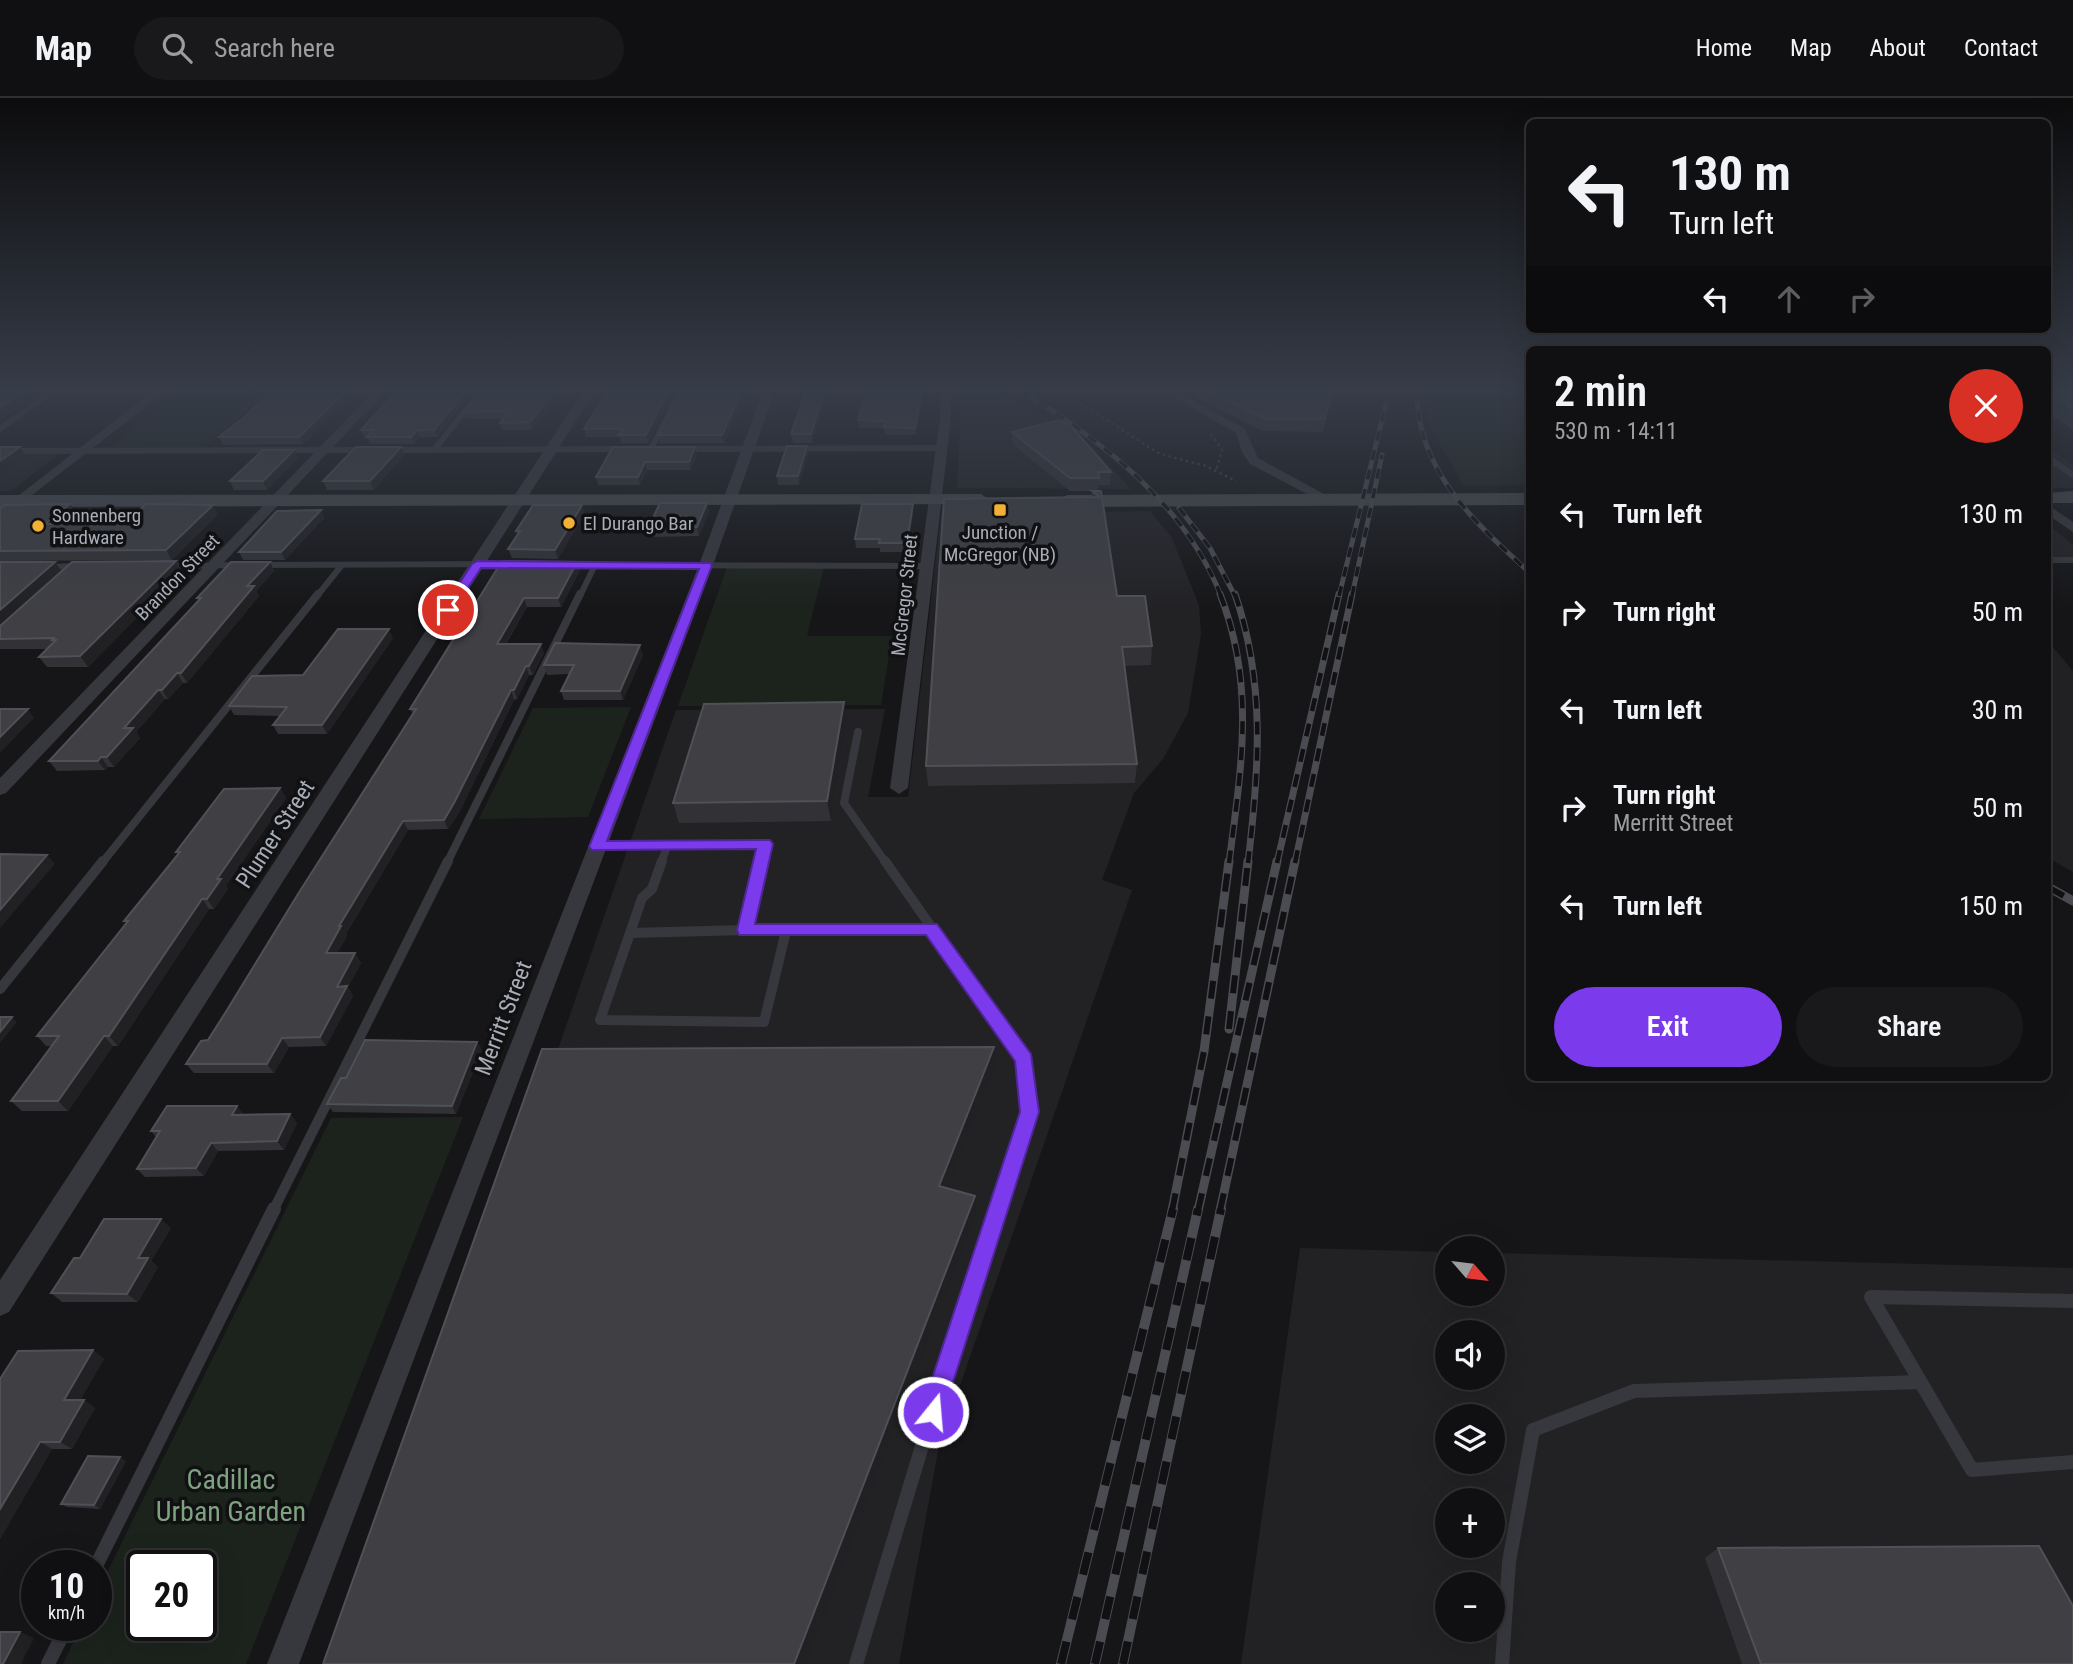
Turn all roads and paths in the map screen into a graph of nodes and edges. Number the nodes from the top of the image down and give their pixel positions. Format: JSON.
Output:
{"nodes":[{"id":1,"x":67,"y":464,"type":"edge"},
{"id":2,"x":310,"y":464,"type":"edge"},
{"id":3,"x":541,"y":464,"type":"edge"},
{"id":4,"x":742,"y":464,"type":"edge"},
{"id":5,"x":937,"y":464,"type":"edge"},
{"id":6,"x":1193,"y":464,"type":"edge"},
{"id":7,"x":1218,"y":464,"type":"edge"},
{"id":8,"x":1260,"y":464,"type":"edge"},
{"id":9,"x":2057,"y":464,"type":"edge"},
{"id":10,"x":1216,"y":471,"type":"junction"},
{"id":11,"x":2073,"y":475,"type":"edge"},
{"id":12,"x":1237,"y":482,"type":"dead end"},
{"id":13,"x":2051,"y":498,"type":"edge"},
{"id":14,"x":2073,"y":498,"type":"edge"},
{"id":15,"x":1327,"y":499,"type":"junction"},
{"id":16,"x":1526,"y":499,"type":"edge"},
{"id":17,"x":276,"y":500,"type":"junction"},
{"id":18,"x":518,"y":500,"type":"junction"},
{"id":19,"x":729,"y":500,"type":"junction"},
{"id":20,"x":933,"y":500,"type":"junction"},
{"id":21,"x":1001,"y":500,"type":"edge"},
{"id":22,"x":1054,"y":500,"type":"edge"},
{"id":23,"x":0,"y":501,"type":"edge"},
{"id":24,"x":20,"y":501,"type":"junction"},
{"id":25,"x":2051,"y":511,"type":"edge"},
{"id":26,"x":0,"y":516,"type":"edge"},
{"id":27,"x":2073,"y":528,"type":"edge"},
{"id":28,"x":2051,"y":560,"type":"edge"},
{"id":29,"x":2073,"y":560,"type":"edge"},
{"id":30,"x":477,"y":564,"type":"junction"},
{"id":31,"x":517,"y":564,"type":"edge"},
{"id":32,"x":214,"y":565,"type":"junction"},
{"id":33,"x":342,"y":565,"type":"junction"},
{"id":34,"x":556,"y":565,"type":"edge"},
{"id":35,"x":595,"y":565,"type":"junction"},
{"id":36,"x":706,"y":565,"type":"junction"},
{"id":37,"x":78,"y":566,"type":"junction"},
{"id":38,"x":91,"y":566,"type":"edge"},
{"id":39,"x":157,"y":566,"type":"edge"},
{"id":40,"x":927,"y":566,"type":"junction"},
{"id":41,"x":39,"y":567,"type":"edge"},
{"id":42,"x":68,"y":575,"type":"edge"},
{"id":43,"x":858,"y":732,"type":"dead end"},
{"id":44,"x":900,"y":788,"type":"dead end"},
{"id":45,"x":0,"y":789,"type":"edge"},
{"id":46,"x":668,"y":844,"type":"junction"},
{"id":47,"x":597,"y":847,"type":"junction"},
{"id":48,"x":931,"y":929,"type":"junction"},
{"id":49,"x":745,"y":930,"type":"junction"},
{"id":50,"x":786,"y":931,"type":"junction"},
{"id":51,"x":630,"y":933,"type":"junction"},
{"id":52,"x":0,"y":989,"type":"edge"},
{"id":53,"x":2073,"y":1301,"type":"edge"},
{"id":54,"x":0,"y":1303,"type":"edge"},
{"id":55,"x":1921,"y":1382,"type":"junction"},
{"id":56,"x":2073,"y":1462,"type":"edge"},
{"id":57,"x":104,"y":1550,"type":"edge"},
{"id":58,"x":59,"y":1641,"type":"edge"},
{"id":59,"x":48,"y":1664,"type":"edge"},
{"id":60,"x":283,"y":1664,"type":"edge"},
{"id":61,"x":856,"y":1664,"type":"edge"},
{"id":62,"x":1502,"y":1664,"type":"edge"}],
"edges":[{"from":1,"to":24,"type":"street"},
{"from":2,"to":17,"type":"street","name":"Brandon Street"},
{"from":3,"to":18,"type":"street","name":"Plumer Street"},
{"from":4,"to":19,"type":"street","name":"Merritt Street"},
{"from":5,"to":20,"type":"street","name":"McGregor Street"},
{"from":6,"to":10,"type":"path"},
{"from":7,"to":10,"type":"path"},
{"from":8,"to":15,"type":"street"},
{"from":9,"to":11,"type":"lane"},
{"from":10,"to":12,"type":"path"},
{"from":13,"to":14,"type":"street"},
{"from":15,"to":16,"type":"street"},
{"from":15,"to":22,"type":"street"},
{"from":17,"to":18,"type":"street"},
{"from":17,"to":24,"type":"street"},
{"from":17,"to":32,"type":"street","name":"Brandon Street"},
{"from":18,"to":19,"type":"street"},
{"from":18,"to":30,"type":"street","name":"Plumer Street"},
{"from":19,"to":20,"type":"street"},
{"from":19,"to":36,"type":"street","name":"Merritt Street"},
{"from":20,"to":21,"type":"street"},
{"from":20,"to":40,"type":"street","name":"McGregor Street"},
{"from":23,"to":24,"type":"street"},
{"from":24,"to":26,"type":"street"},
{"from":25,"to":27,"type":"street"},
{"from":28,"to":29,"type":"lane"},
{"from":30,"to":31,"type":"lane"},
{"from":30,"to":33,"type":"lane"},
{"from":30,"to":54,"type":"street","name":"Plumer Street"},
{"from":32,"to":33,"type":"lane"},
{"from":32,"to":39,"type":"lane"},
{"from":32,"to":45,"type":"street","name":"Brandon Street"},
{"from":33,"to":52,"type":"lane"},
{"from":34,"to":35,"type":"lane"},
{"from":35,"to":36,"type":"lane"},
{"from":35,"to":57,"type":"lane"},
{"from":36,"to":40,"type":"lane"},
{"from":36,"to":47,"type":"street","name":"Merritt Street"},
{"from":37,"to":38,"type":"lane"},
{"from":37,"to":41,"type":"lane"},
{"from":37,"to":42,"type":"lane"},
{"from":40,"to":44,"type":"street","name":"McGregor Street"},
{"from":43,"to":48,"type":"lane"},
{"from":46,"to":47,"type":"lane"},
{"from":46,"to":49,"type":"lane"},
{"from":46,"to":51,"type":"lane"},
{"from":47,"to":60,"type":"street","name":"Merritt Street"},
{"from":48,"to":50,"type":"lane"},
{"from":48,"to":61,"type":"lane"},
{"from":49,"to":50,"type":"lane"},
{"from":49,"to":51,"type":"lane"},
{"from":50,"to":51,"type":"lane"},
{"from":53,"to":55,"type":"lane"},
{"from":55,"to":56,"type":"lane"},
{"from":55,"to":62,"type":"lane"},
{"from":58,"to":59,"type":"lane"}]}
